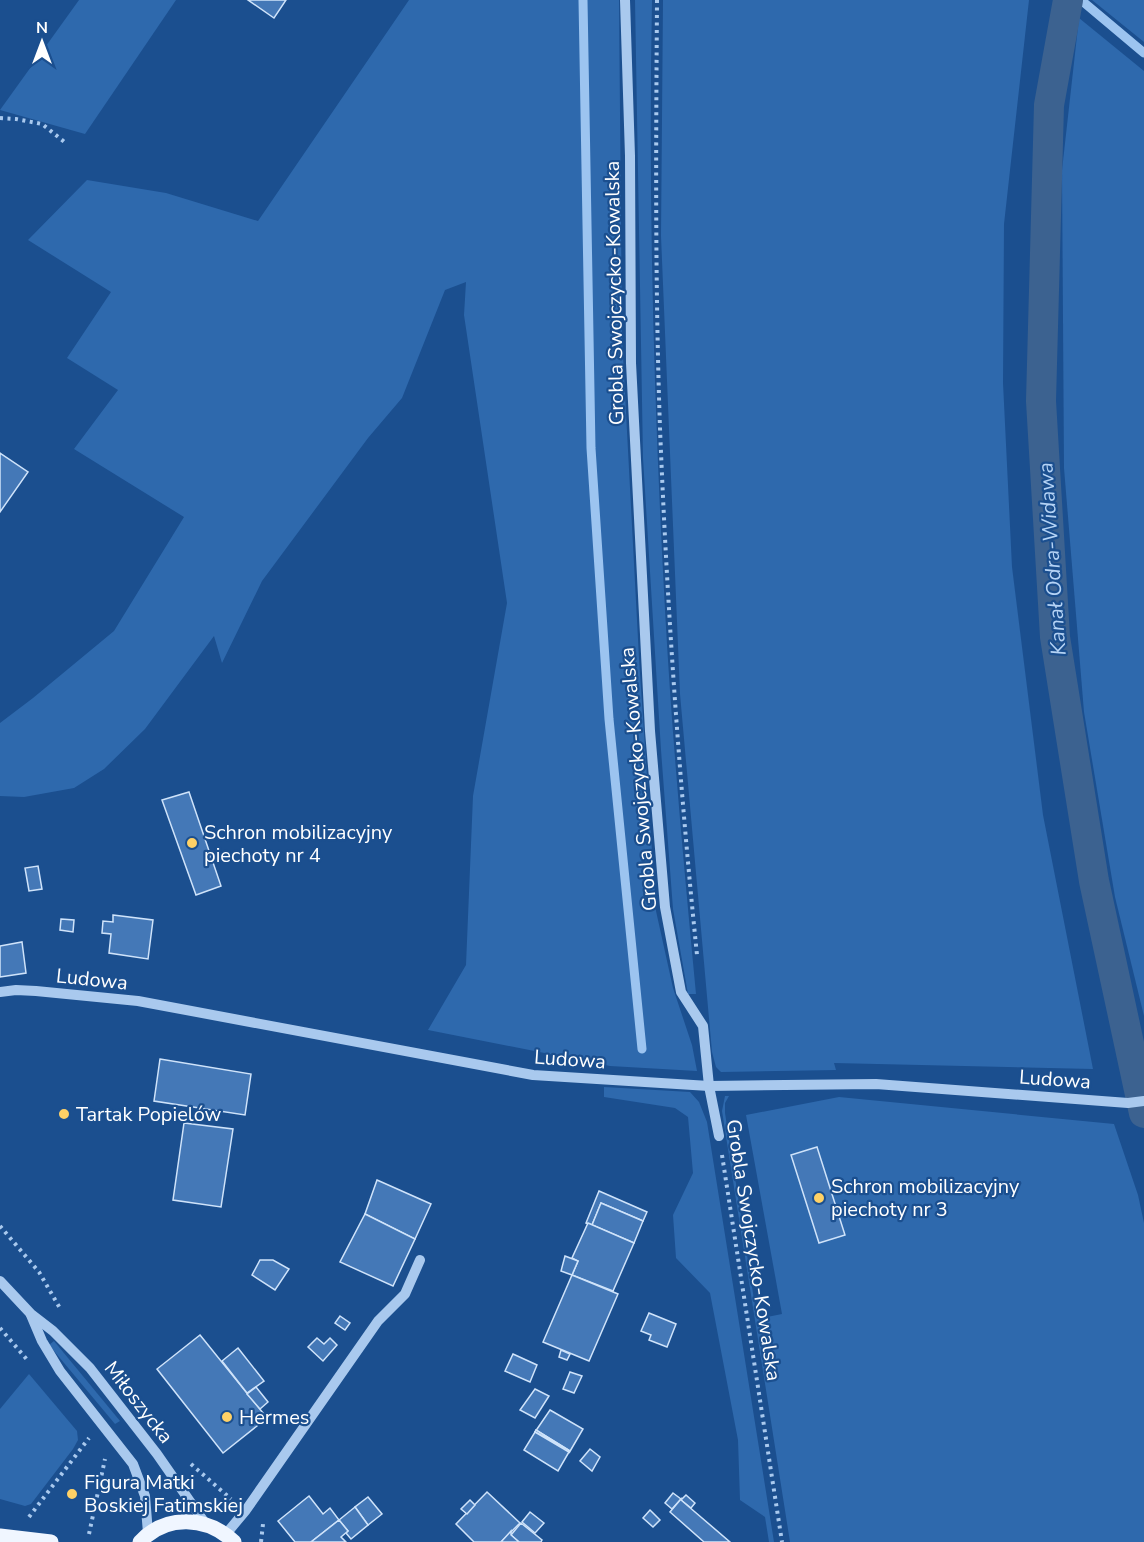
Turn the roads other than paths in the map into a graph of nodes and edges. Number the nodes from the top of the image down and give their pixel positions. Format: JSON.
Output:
{"nodes":[{"id":1,"x":625,"y":0,"type":"edge"},
{"id":2,"x":0,"y":992,"type":"edge"},
{"id":3,"x":709,"y":1086,"type":"junction"},
{"id":4,"x":1144,"y":1101,"type":"edge"},
{"id":5,"x":719,"y":1136,"type":"road end"},
{"id":6,"x":420,"y":1260,"type":"dead end"},
{"id":7,"x":0,"y":1281,"type":"edge"},
{"id":8,"x":31,"y":1314,"type":"junction"},
{"id":9,"x":206,"y":1524,"type":"junction"},
{"id":10,"x":0,"y":1536,"type":"edge"},
{"id":11,"x":144,"y":1537,"type":"edge"},
{"id":12,"x":230,"y":1538,"type":"edge"},
{"id":13,"x":51,"y":1542,"type":"edge"}],
"edges":[{"from":1,"to":3,"type":"street","name":"Grobla Swojczycko-Kowalska"},
{"from":2,"to":3,"type":"street","name":"Ludowa"},
{"from":3,"to":4,"type":"street","name":"Ludowa"},
{"from":3,"to":5,"type":"street","name":"Grobla Swojczycko-Kowalska"},
{"from":6,"to":12,"type":"street"},
{"from":7,"to":8,"type":"street","name":"Miłoszycka"},
{"from":8,"to":9,"type":"street","name":"Miłoszycka"},
{"from":8,"to":11,"type":"street","name":"Miłoszycka"},
{"from":9,"to":11,"type":"main road"},
{"from":9,"to":12,"type":"main road"},
{"from":10,"to":13,"type":"main road"}]}
